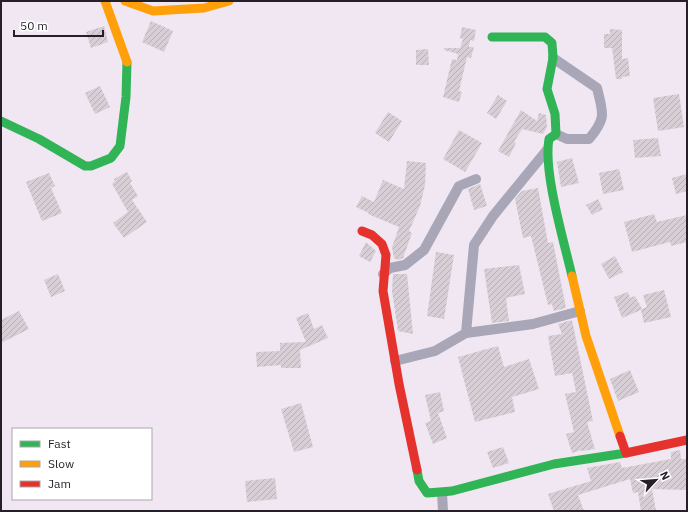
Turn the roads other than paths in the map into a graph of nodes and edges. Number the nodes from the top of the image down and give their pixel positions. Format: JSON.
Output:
{"nodes":[{"id":1,"x":105,"y":1,"type":"edge"},
{"id":2,"x":125,"y":1,"type":"edge"},
{"id":3,"x":228,"y":1,"type":"edge"},
{"id":4,"x":492,"y":37,"type":"dead end"},
{"id":5,"x":553,"y":58,"type":"junction"},
{"id":6,"x":1,"y":121,"type":"edge"},
{"id":7,"x":556,"y":134,"type":"junction"},
{"id":8,"x":547,"y":150,"type":"junction"},
{"id":9,"x":476,"y":179,"type":"dead end"},
{"id":10,"x":362,"y":231,"type":"dead end"},
{"id":11,"x":384,"y":274,"type":"junction"},
{"id":12,"x":580,"y":311,"type":"junction"},
{"id":13,"x":466,"y":333,"type":"junction"},
{"id":14,"x":395,"y":361,"type":"junction"},
{"id":15,"x":687,"y":440,"type":"edge"},
{"id":16,"x":626,"y":453,"type":"junction"},
{"id":17,"x":442,"y":493,"type":"junction"},
{"id":18,"x":443,"y":511,"type":"edge"}],
"edges":[{"from":1,"to":6,"type":"street"},
{"from":2,"to":3,"type":"street"},
{"from":4,"to":5,"type":"street"},
{"from":5,"to":7,"type":"street"},
{"from":5,"to":7,"type":"street"},
{"from":7,"to":8,"type":"street"},
{"from":8,"to":12,"type":"street"},
{"from":8,"to":13,"type":"street"},
{"from":9,"to":11,"type":"street"},
{"from":10,"to":11,"type":"street"},
{"from":11,"to":14,"type":"street"},
{"from":12,"to":13,"type":"street"},
{"from":12,"to":16,"type":"street"},
{"from":13,"to":14,"type":"street"},
{"from":14,"to":17,"type":"street"},
{"from":15,"to":16,"type":"street"},
{"from":16,"to":17,"type":"street"},
{"from":17,"to":18,"type":"street"}]}
